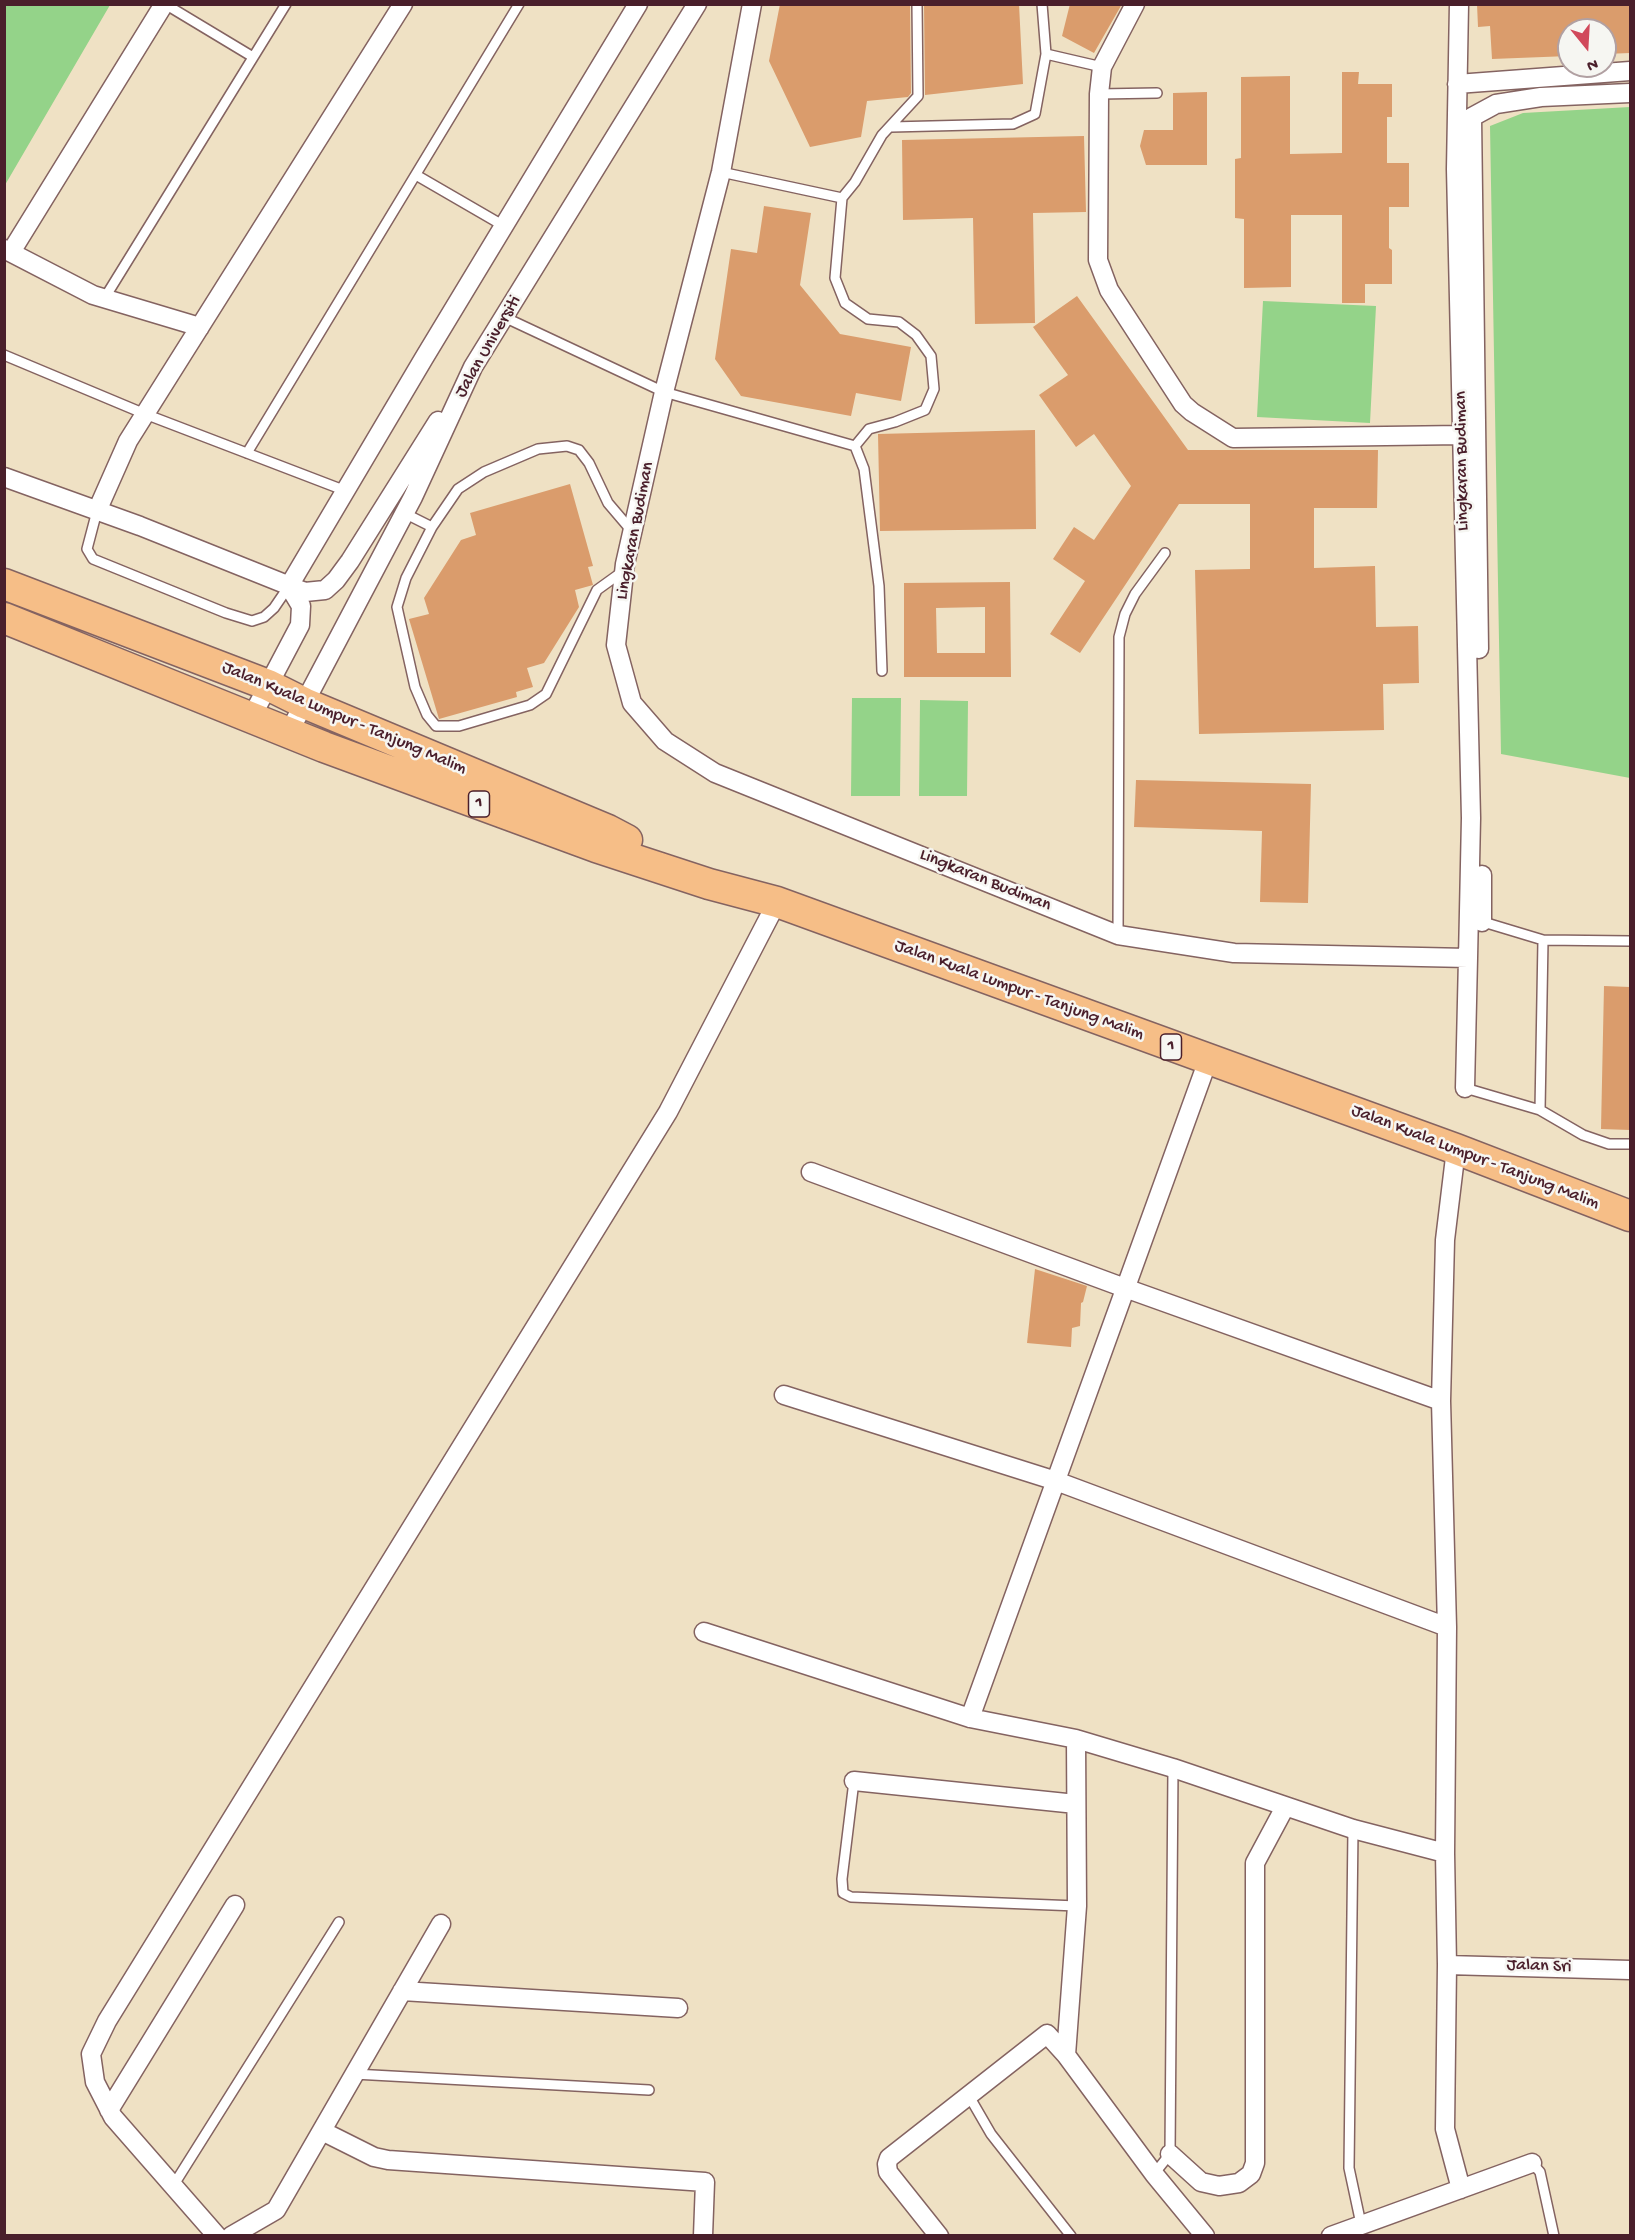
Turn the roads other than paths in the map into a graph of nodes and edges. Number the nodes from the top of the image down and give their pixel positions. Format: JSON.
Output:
{"nodes":[{"id":1,"x":164,"y":4,"type":"edge"},
{"id":2,"x":286,"y":4,"type":"edge"},
{"id":3,"x":403,"y":4,"type":"edge"},
{"id":4,"x":519,"y":4,"type":"edge"},
{"id":5,"x":638,"y":4,"type":"edge"},
{"id":6,"x":697,"y":4,"type":"edge"},
{"id":7,"x":753,"y":4,"type":"edge"},
{"id":8,"x":917,"y":4,"type":"edge"},
{"id":9,"x":1042,"y":4,"type":"edge"},
{"id":10,"x":1135,"y":4,"type":"edge"},
{"id":11,"x":1459,"y":4,"type":"edge"},
{"id":12,"x":1046,"y":54,"type":"junction"},
{"id":13,"x":253,"y":57,"type":"junction"},
{"id":14,"x":1102,"y":67,"type":"junction"},
{"id":15,"x":1630,"y":71,"type":"edge"},
{"id":16,"x":1457,"y":84,"type":"junction"},
{"id":17,"x":1157,"y":93,"type":"dead end"},
{"id":18,"x":1630,"y":93,"type":"edge"},
{"id":19,"x":1099,"y":94,"type":"junction"},
{"id":20,"x":891,"y":127,"type":"junction"},
{"id":21,"x":721,"y":172,"type":"junction"},
{"id":22,"x":416,"y":175,"type":"junction"},
{"id":23,"x":842,"y":198,"type":"junction"},
{"id":24,"x":504,"y":226,"type":"junction"},
{"id":25,"x":8,"y":250,"type":"edge"},
{"id":26,"x":104,"y":299,"type":"junction"},
{"id":27,"x":504,"y":317,"type":"junction"},
{"id":28,"x":200,"y":327,"type":"junction"},
{"id":29,"x":4,"y":355,"type":"edge"},
{"id":30,"x":473,"y":367,"type":"junction"},
{"id":31,"x":664,"y":393,"type":"junction"},
{"id":32,"x":145,"y":414,"type":"junction"},
{"id":33,"x":1462,"y":435,"type":"junction"},
{"id":34,"x":855,"y":446,"type":"junction"},
{"id":35,"x":247,"y":453,"type":"junction"},
{"id":36,"x":4,"y":477,"type":"edge"},
{"id":37,"x":346,"y":491,"type":"junction"},
{"id":38,"x":97,"y":511,"type":"junction"},
{"id":39,"x":404,"y":513,"type":"junction"},
{"id":40,"x":432,"y":527,"type":"junction"},
{"id":41,"x":633,"y":532,"type":"junction"},
{"id":42,"x":1165,"y":553,"type":"dead end"},
{"id":43,"x":625,"y":571,"type":"junction"},
{"id":44,"x":4,"y":584,"type":"edge"},
{"id":45,"x":289,"y":586,"type":"junction"},
{"id":46,"x":4,"y":618,"type":"edge"},
{"id":47,"x":882,"y":671,"type":"dead end"},
{"id":48,"x":268,"y":686,"type":"junction"},
{"id":49,"x":304,"y":703,"type":"junction"},
{"id":50,"x":251,"y":718,"type":"junction"},
{"id":51,"x":289,"y":732,"type":"junction"},
{"id":52,"x":709,"y":884,"type":"junction"},
{"id":53,"x":777,"y":903,"type":"junction"},
{"id":54,"x":1476,"y":920,"type":"junction"},
{"id":55,"x":1118,"y":934,"type":"junction"},
{"id":56,"x":1543,"y":940,"type":"junction"},
{"id":57,"x":1630,"y":941,"type":"edge"},
{"id":58,"x":1468,"y":958,"type":"junction"},
{"id":59,"x":1208,"y":1060,"type":"junction"},
{"id":60,"x":1465,"y":1088,"type":"joint"},
{"id":61,"x":1540,"y":1110,"type":"junction"},
{"id":62,"x":1630,"y":1144,"type":"edge"},
{"id":63,"x":1456,"y":1149,"type":"junction"},
{"id":64,"x":811,"y":1172,"type":"dead end"},
{"id":65,"x":1630,"y":1216,"type":"edge"},
{"id":66,"x":1125,"y":1288,"type":"junction"},
{"id":67,"x":784,"y":1395,"type":"dead end"},
{"id":68,"x":1441,"y":1401,"type":"junction"},
{"id":69,"x":1056,"y":1481,"type":"junction"},
{"id":70,"x":1447,"y":1627,"type":"junction"},
{"id":71,"x":704,"y":1632,"type":"dead end"},
{"id":72,"x":970,"y":1718,"type":"junction"},
{"id":73,"x":1076,"y":1739,"type":"junction"},
{"id":74,"x":1173,"y":1768,"type":"junction"},
{"id":75,"x":854,"y":1781,"type":"joint"},
{"id":76,"x":1076,"y":1804,"type":"junction"},
{"id":77,"x":1285,"y":1807,"type":"junction"},
{"id":78,"x":1353,"y":1829,"type":"junction"},
{"id":79,"x":1445,"y":1853,"type":"junction"},
{"id":80,"x":235,"y":1905,"type":"dead end"},
{"id":81,"x":1077,"y":1906,"type":"junction"},
{"id":82,"x":339,"y":1922,"type":"dead end"},
{"id":83,"x":441,"y":1924,"type":"dead end"},
{"id":84,"x":1448,"y":1965,"type":"junction"},
{"id":85,"x":1630,"y":1970,"type":"edge"},
{"id":86,"x":402,"y":1991,"type":"junction"},
{"id":87,"x":678,"y":2008,"type":"dead end"},
{"id":88,"x":1066,"y":2055,"type":"junction"},
{"id":89,"x":354,"y":2074,"type":"junction"},
{"id":90,"x":649,"y":2090,"type":"dead end"},
{"id":91,"x":969,"y":2096,"type":"junction"},
{"id":92,"x":109,"y":2110,"type":"junction"},
{"id":93,"x":322,"y":2131,"type":"junction"},
{"id":94,"x":1170,"y":2154,"type":"junction"},
{"id":95,"x":1532,"y":2163,"type":"joint"},
{"id":96,"x":1155,"y":2174,"type":"junction"},
{"id":97,"x":173,"y":2186,"type":"junction"},
{"id":98,"x":1461,"y":2189,"type":"junction"},
{"id":99,"x":1361,"y":2224,"type":"junction"},
{"id":100,"x":216,"y":2235,"type":"edge"},
{"id":101,"x":231,"y":2235,"type":"edge"},
{"id":102,"x":703,"y":2235,"type":"edge"},
{"id":103,"x":939,"y":2235,"type":"edge"},
{"id":104,"x":1071,"y":2235,"type":"edge"},
{"id":105,"x":1205,"y":2235,"type":"edge"},
{"id":106,"x":1331,"y":2235,"type":"edge"},
{"id":107,"x":1554,"y":2235,"type":"edge"}],
"edges":[{"from":1,"to":13,"type":"lane"},
{"from":1,"to":25,"type":"street"},
{"from":2,"to":13,"type":"lane"},
{"from":3,"to":28,"type":"street"},
{"from":4,"to":22,"type":"lane"},
{"from":5,"to":24,"type":"street"},
{"from":6,"to":27,"type":"street","name":"Jalan Universiti"},
{"from":7,"to":21,"type":"street","name":"Lingkaran Budiman"},
{"from":8,"to":20,"type":"lane"},
{"from":9,"to":12,"type":"lane"},
{"from":10,"to":14,"type":"street"},
{"from":11,"to":16,"type":"street","name":"Lingkaran Budiman"},
{"from":12,"to":14,"type":"lane"},
{"from":12,"to":20,"type":"lane"},
{"from":13,"to":26,"type":"lane"},
{"from":14,"to":19,"type":"street"},
{"from":15,"to":16,"type":"street"},
{"from":16,"to":33,"type":"street","name":"Lingkaran Budiman"},
{"from":17,"to":19,"type":"lane"},
{"from":18,"to":54,"type":"street"},
{"from":19,"to":33,"type":"street"},
{"from":20,"to":23,"type":"lane"},
{"from":21,"to":23,"type":"lane"},
{"from":21,"to":31,"type":"street","name":"Lingkaran Budiman"},
{"from":22,"to":24,"type":"lane"},
{"from":22,"to":35,"type":"lane"},
{"from":23,"to":34,"type":"lane"},
{"from":24,"to":37,"type":"street"},
{"from":25,"to":26,"type":"street"},
{"from":26,"to":28,"type":"street"},
{"from":27,"to":30,"type":"street","name":"Jalan Universiti"},
{"from":27,"to":31,"type":"lane"},
{"from":28,"to":32,"type":"street"},
{"from":29,"to":32,"type":"lane"},
{"from":30,"to":39,"type":"street","name":"Jalan Universiti"},
{"from":30,"to":45,"type":"street"},
{"from":31,"to":34,"type":"lane"},
{"from":31,"to":41,"type":"street","name":"Lingkaran Budiman"},
{"from":32,"to":35,"type":"lane"},
{"from":32,"to":38,"type":"street"},
{"from":33,"to":54,"type":"street","name":"Lingkaran Budiman"},
{"from":34,"to":47,"type":"lane"},
{"from":35,"to":37,"type":"lane"},
{"from":36,"to":38,"type":"street"},
{"from":37,"to":45,"type":"street"},
{"from":38,"to":45,"type":"street"},
{"from":38,"to":45,"type":"lane"},
{"from":39,"to":40,"type":"lane"},
{"from":39,"to":49,"type":"street","name":"Jalan Universiti"},
{"from":40,"to":41,"type":"lane"},
{"from":40,"to":43,"type":"lane"},
{"from":41,"to":43,"type":"street","name":"Lingkaran Budiman"},
{"from":42,"to":55,"type":"lane"},
{"from":43,"to":55,"type":"street","name":"Lingkaran Budiman"},
{"from":44,"to":48,"type":"main road","name":"Jalan Kuala Lumpur - Tanjung Malim","number":"1"},
{"from":45,"to":48,"type":"street"},
{"from":46,"to":50,"type":"main road","name":"Jalan Kuala Lumpur - Tanjung Malim","number":"1"},
{"from":48,"to":49,"type":"main road","name":"Jalan Kuala Lumpur - Tanjung Malim","number":"1"},
{"from":48,"to":50,"type":"street"},
{"from":49,"to":51,"type":"street","name":"Jalan Universiti"},
{"from":49,"to":52,"type":"main road","name":"Jalan Kuala Lumpur - Tanjung Malim","number":"1"},
{"from":50,"to":51,"type":"main road","name":"Jalan Kuala Lumpur - Tanjung Malim","number":"1"},
{"from":51,"to":52,"type":"main road","name":"Jalan Kuala Lumpur - Tanjung Malim","number":"1"},
{"from":52,"to":53,"type":"main road","name":"Jalan Kuala Lumpur - Tanjung Malim","number":"1"},
{"from":53,"to":59,"type":"main road","name":"Jalan Kuala Lumpur - Tanjung Malim","number":"1"},
{"from":53,"to":92,"type":"street"},
{"from":54,"to":56,"type":"lane"},
{"from":54,"to":58,"type":"street"},
{"from":55,"to":58,"type":"street","name":"Lingkaran Budiman"},
{"from":56,"to":57,"type":"lane"},
{"from":56,"to":61,"type":"lane"},
{"from":58,"to":60,"type":"street"},
{"from":59,"to":63,"type":"main road","name":"Jalan Kuala Lumpur - Tanjung Malim","number":"1"},
{"from":59,"to":66,"type":"street"},
{"from":60,"to":61,"type":"lane"},
{"from":61,"to":62,"type":"lane"},
{"from":63,"to":65,"type":"main road","name":"Jalan Kuala Lumpur - Tanjung Malim","number":"1"},
{"from":63,"to":68,"type":"street"},
{"from":64,"to":66,"type":"street"},
{"from":66,"to":68,"type":"street"},
{"from":66,"to":69,"type":"street"},
{"from":67,"to":69,"type":"street"},
{"from":68,"to":70,"type":"street"},
{"from":69,"to":70,"type":"street"},
{"from":69,"to":72,"type":"street"},
{"from":70,"to":79,"type":"street"},
{"from":71,"to":72,"type":"street"},
{"from":72,"to":73,"type":"street"},
{"from":73,"to":74,"type":"street"},
{"from":73,"to":76,"type":"street"},
{"from":74,"to":77,"type":"street"},
{"from":74,"to":94,"type":"lane"},
{"from":75,"to":76,"type":"street"},
{"from":75,"to":81,"type":"lane"},
{"from":76,"to":81,"type":"street"},
{"from":77,"to":78,"type":"street"},
{"from":77,"to":94,"type":"street"},
{"from":78,"to":79,"type":"street"},
{"from":78,"to":99,"type":"lane"},
{"from":79,"to":84,"type":"street"},
{"from":80,"to":92,"type":"street"},
{"from":81,"to":88,"type":"street"},
{"from":82,"to":97,"type":"lane"},
{"from":83,"to":86,"type":"street"},
{"from":84,"to":85,"type":"street","name":"Jalan Sri"},
{"from":84,"to":98,"type":"street"},
{"from":86,"to":87,"type":"street"},
{"from":86,"to":89,"type":"street"},
{"from":88,"to":91,"type":"street"},
{"from":88,"to":96,"type":"street"},
{"from":89,"to":90,"type":"lane"},
{"from":89,"to":93,"type":"street"},
{"from":91,"to":103,"type":"street"},
{"from":91,"to":104,"type":"lane"},
{"from":92,"to":97,"type":"street"},
{"from":93,"to":101,"type":"street"},
{"from":93,"to":102,"type":"street"},
{"from":94,"to":96,"type":"lane"},
{"from":95,"to":98,"type":"street"},
{"from":95,"to":107,"type":"lane"},
{"from":96,"to":105,"type":"street"},
{"from":97,"to":100,"type":"street"},
{"from":98,"to":99,"type":"street"},
{"from":99,"to":106,"type":"street"}]}
